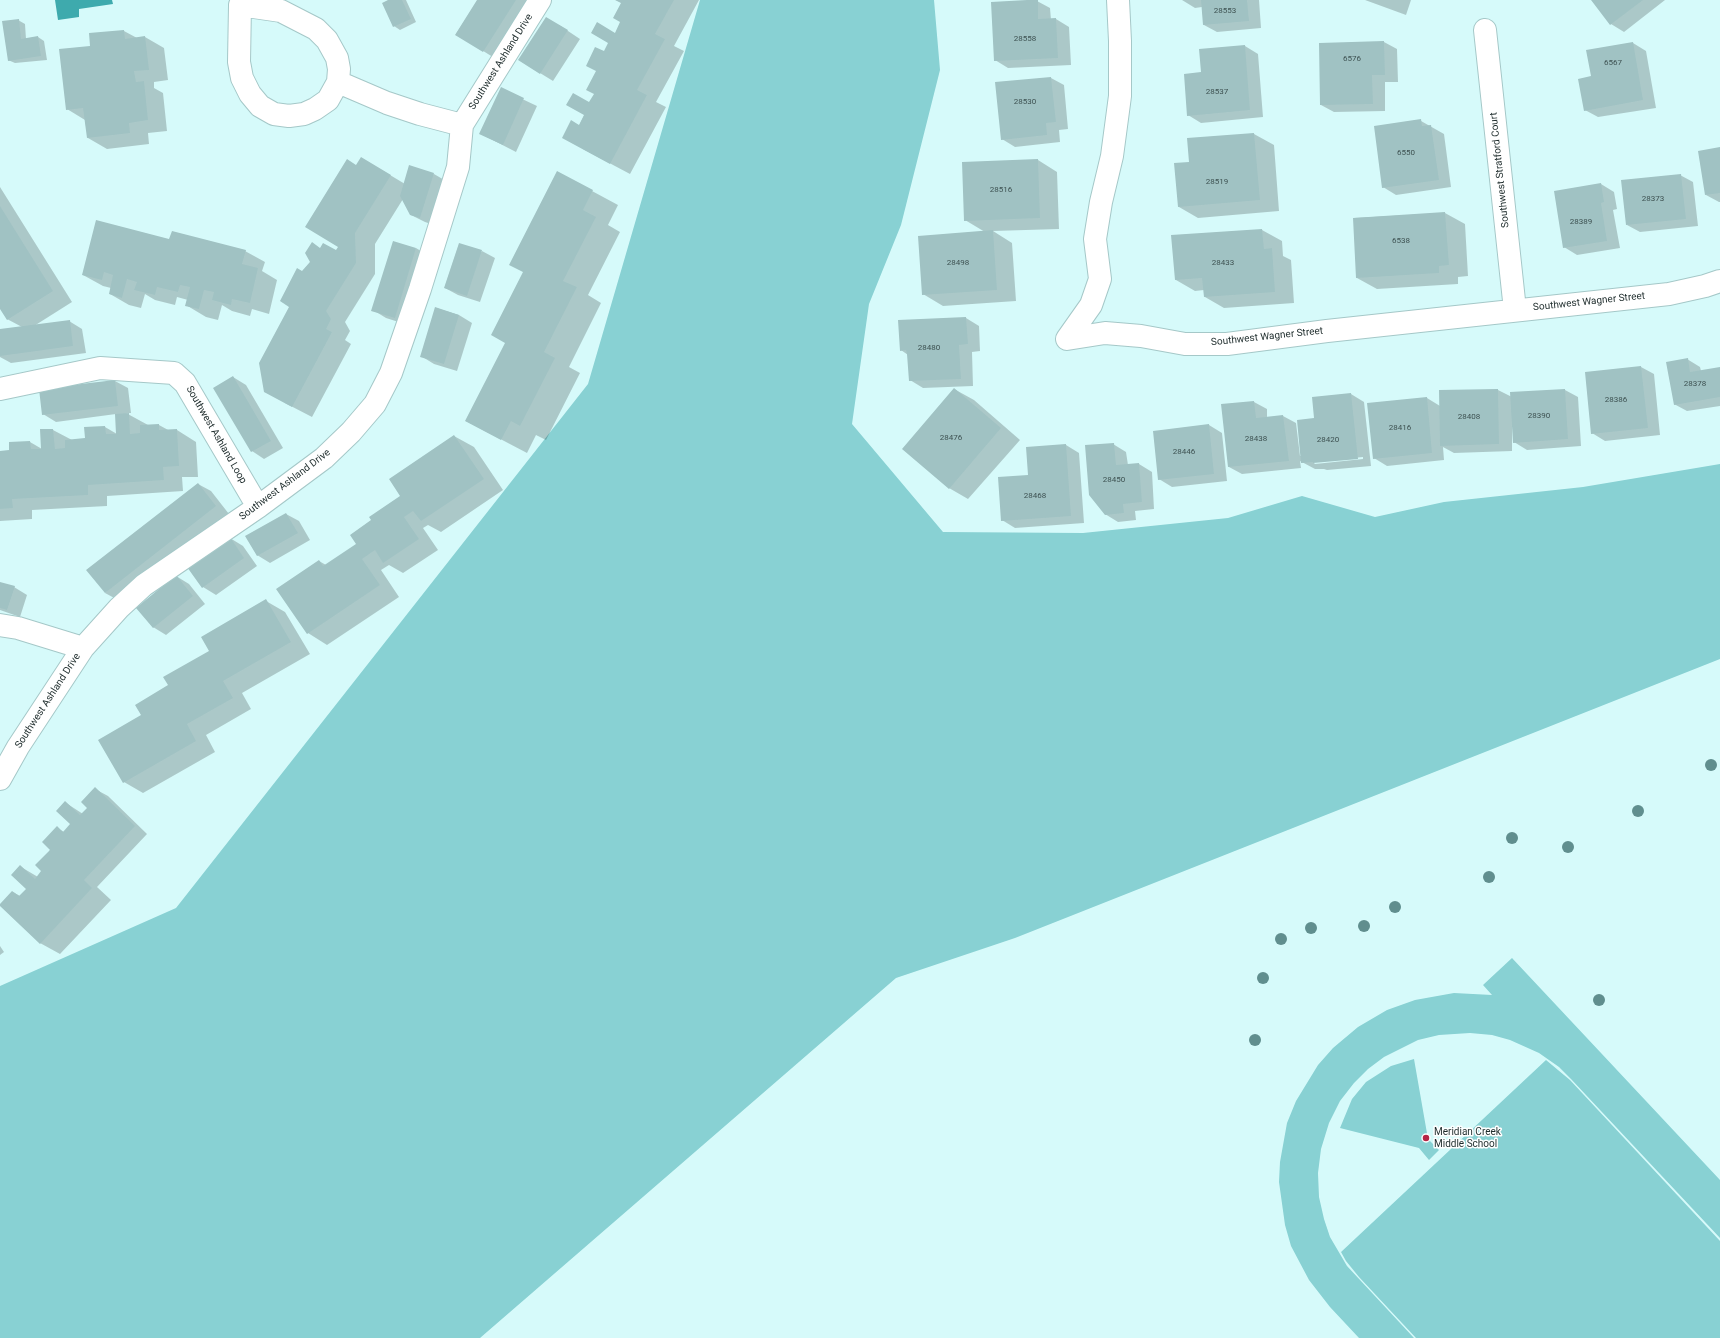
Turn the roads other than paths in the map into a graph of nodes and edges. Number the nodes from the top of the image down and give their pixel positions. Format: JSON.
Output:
{"nodes":[{"id":1,"x":540,"y":0,"type":"edge"},
{"id":2,"x":1118,"y":0,"type":"edge"},
{"id":3,"x":240,"y":3,"type":"edge"},
{"id":4,"x":1485,"y":30,"type":"dead end"},
{"id":5,"x":338,"y":82,"type":"junction"},
{"id":6,"x":462,"y":125,"type":"junction"},
{"id":7,"x":1720,"y":281,"type":"edge"},
{"id":8,"x":1515,"y":310,"type":"junction"},
{"id":9,"x":0,"y":389,"type":"edge"},
{"id":10,"x":258,"y":508,"type":"junction"},
{"id":11,"x":0,"y":625,"type":"edge"},
{"id":12,"x":83,"y":648,"type":"junction"},
{"id":13,"x":0,"y":780,"type":"edge"}],
"edges":[{"from":1,"to":6,"type":"street","name":"Southwest Ashland Drive"},
{"from":2,"to":8,"type":"street","name":"Southwest Wagner Street"},
{"from":3,"to":5,"type":"street"},
{"from":3,"to":5,"type":"street"},
{"from":4,"to":8,"type":"street","name":"Southwest Stratford Court"},
{"from":5,"to":6,"type":"street"},
{"from":6,"to":10,"type":"street","name":"Southwest Ashland Drive"},
{"from":7,"to":8,"type":"street","name":"Southwest Wagner Street"},
{"from":9,"to":10,"type":"street","name":"Southwest Ashland Loop"},
{"from":10,"to":12,"type":"street","name":"Southwest Ashland Drive"},
{"from":11,"to":12,"type":"street"},
{"from":12,"to":13,"type":"street","name":"Southwest Ashland Drive"}]}
